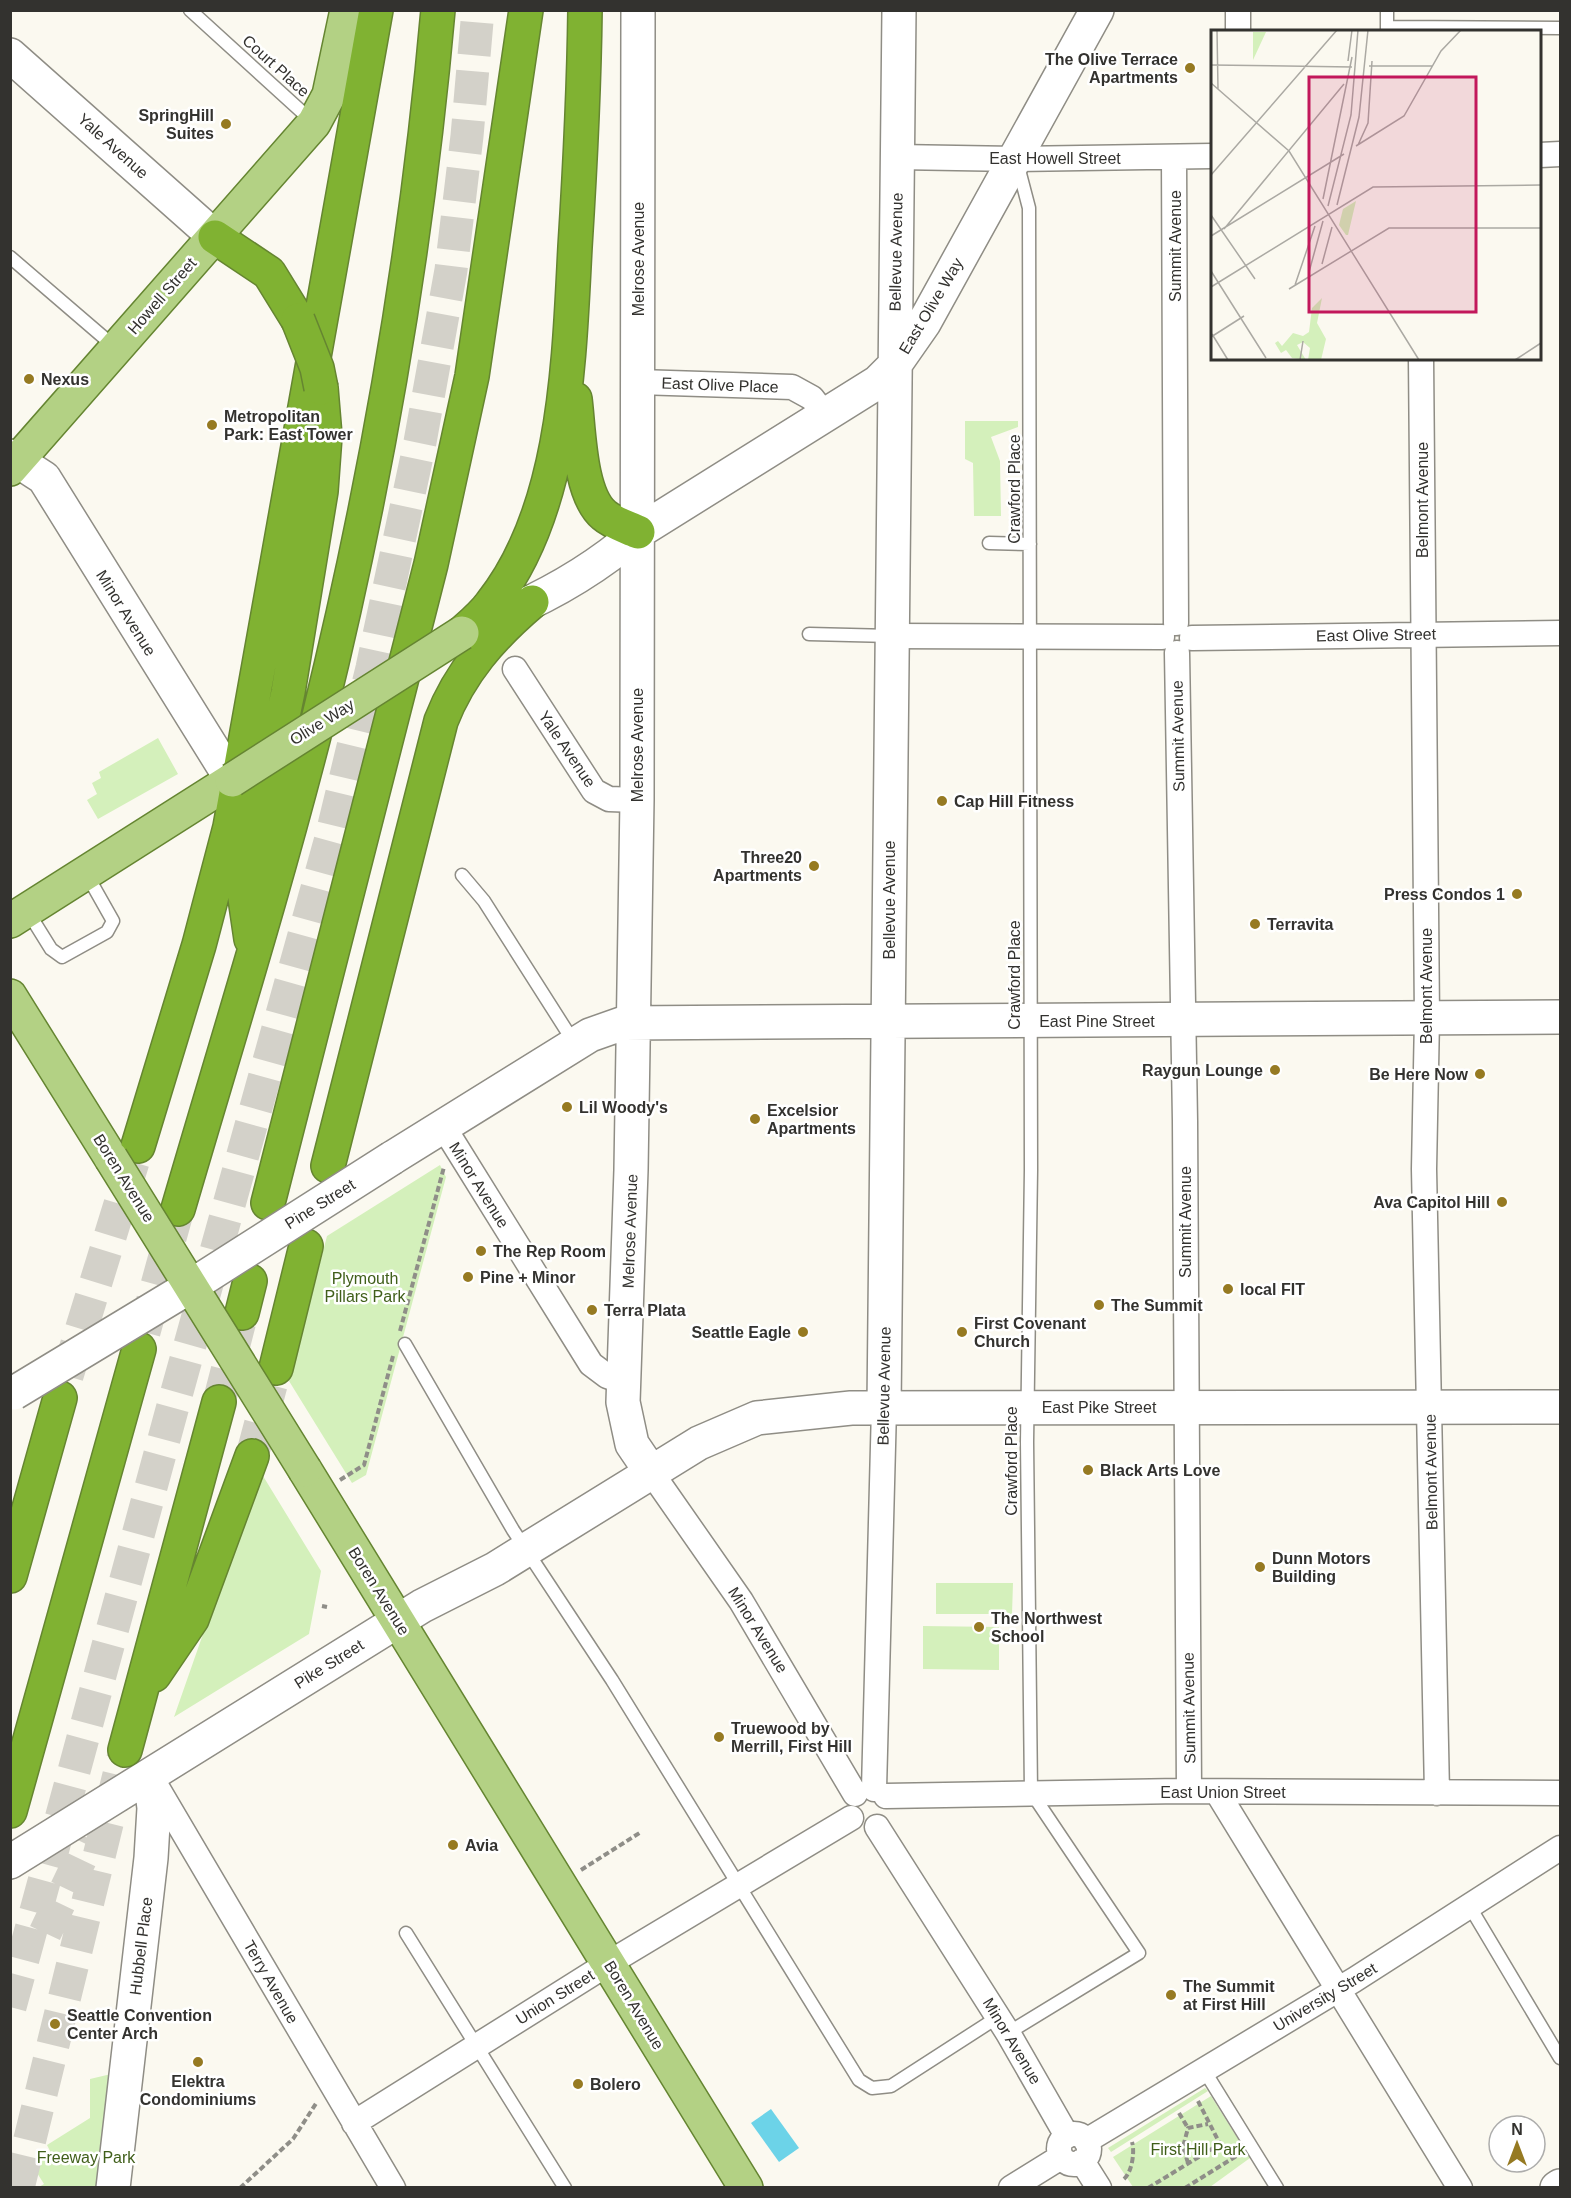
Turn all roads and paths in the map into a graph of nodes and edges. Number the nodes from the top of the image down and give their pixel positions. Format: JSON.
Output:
{"nodes":[{"id":1,"x":190,"y":10,"type":"edge"},
{"id":2,"x":347,"y":10,"type":"edge"},
{"id":3,"x":376,"y":10,"type":"edge"},
{"id":4,"x":526,"y":10,"type":"edge"},
{"id":5,"x":585,"y":10,"type":"edge"},
{"id":6,"x":638,"y":10,"type":"edge"},
{"id":7,"x":899,"y":10,"type":"edge"},
{"id":8,"x":1097,"y":10,"type":"edge"},
{"id":9,"x":1238,"y":10,"type":"edge"},
{"id":10,"x":1388,"y":10,"type":"edge"},
{"id":11,"x":438,"y":12,"type":"edge"},
{"id":12,"x":1560,"y":28,"type":"edge"},
{"id":13,"x":1388,"y":29,"type":"edge"},
{"id":14,"x":1238,"y":30,"type":"edge"},
{"id":15,"x":10,"y":55,"type":"edge"},
{"id":16,"x":314,"y":123,"type":"junction"},
{"id":17,"x":1560,"y":154,"type":"edge"},
{"id":18,"x":1541,"y":155,"type":"edge"},
{"id":19,"x":1211,"y":156,"type":"edge"},
{"id":20,"x":897,"y":157,"type":"junction"},
{"id":21,"x":1174,"y":157,"type":"junction"},
{"id":22,"x":1016,"y":159,"type":"junction"},
{"id":23,"x":215,"y":237,"type":"junction"},
{"id":24,"x":10,"y":257,"type":"edge"},
{"id":25,"x":116,"y":348,"type":"junction"},
{"id":26,"x":569,"y":354,"type":"junction"},
{"id":27,"x":1421,"y":360,"type":"edge"},
{"id":28,"x":894,"y":366,"type":"junction"},
{"id":29,"x":638,"y":382,"type":"junction"},
{"id":30,"x":826,"y":416,"type":"junction"},
{"id":31,"x":13,"y":462,"type":"edge"},
{"id":32,"x":638,"y":532,"type":"junction"},
{"id":33,"x":989,"y":543,"type":"dead end"},
{"id":34,"x":1030,"y":544,"type":"junction"},
{"id":35,"x":532,"y":603,"type":"junction"},
{"id":36,"x":462,"y":633,"type":"junction"},
{"id":37,"x":1423,"y":633,"type":"junction"},
{"id":38,"x":1560,"y":633,"type":"edge"},
{"id":39,"x":809,"y":634,"type":"dead end"},
{"id":40,"x":891,"y":636,"type":"junction"},
{"id":41,"x":1031,"y":636,"type":"junction"},
{"id":42,"x":1177,"y":638,"type":"junction"},
{"id":43,"x":515,"y":669,"type":"dead end"},
{"id":44,"x":232,"y":780,"type":"junction"},
{"id":45,"x":637,"y":800,"type":"junction"},
{"id":46,"x":86,"y":874,"type":"junction"},
{"id":47,"x":462,"y":875,"type":"dead end"},
{"id":48,"x":19,"y":916,"type":"edge"},
{"id":49,"x":253,"y":955,"type":"junction"},
{"id":50,"x":10,"y":996,"type":"edge"},
{"id":51,"x":1560,"y":1017,"type":"edge"},
{"id":52,"x":1427,"y":1018,"type":"junction"},
{"id":53,"x":1182,"y":1021,"type":"junction"},
{"id":54,"x":634,"y":1022,"type":"junction"},
{"id":55,"x":1030,"y":1022,"type":"junction"},
{"id":56,"x":888,"y":1023,"type":"junction"},
{"id":57,"x":575,"y":1044,"type":"junction"},
{"id":58,"x":442,"y":1126,"type":"junction"},
{"id":59,"x":138,"y":1146,"type":"tunnel mouth"},
{"id":60,"x":328,"y":1166,"type":"dead end"},
{"id":61,"x":268,"y":1203,"type":"dead end"},
{"id":62,"x":178,"y":1209,"type":"tunnel mouth"},
{"id":63,"x":306,"y":1246,"type":"dead end"},
{"id":64,"x":250,"y":1281,"type":"dead end"},
{"id":65,"x":191,"y":1286,"type":"junction"},
{"id":66,"x":242,"y":1313,"type":"tunnel mouth"},
{"id":67,"x":405,"y":1344,"type":"dead end"},
{"id":68,"x":139,"y":1349,"type":"tunnel mouth"},
{"id":69,"x":276,"y":1368,"type":"tunnel mouth"},
{"id":70,"x":624,"y":1382,"type":"junction"},
{"id":71,"x":12,"y":1394,"type":"edge"},
{"id":72,"x":60,"y":1398,"type":"tunnel mouth"},
{"id":73,"x":219,"y":1402,"type":"tunnel mouth"},
{"id":74,"x":1027,"y":1407,"type":"junction"},
{"id":75,"x":1186,"y":1407,"type":"junction"},
{"id":76,"x":1430,"y":1407,"type":"junction"},
{"id":77,"x":1560,"y":1407,"type":"edge"},
{"id":78,"x":884,"y":1408,"type":"junction"},
{"id":79,"x":252,"y":1456,"type":"tunnel mouth"},
{"id":80,"x":651,"y":1472,"type":"junction"},
{"id":81,"x":526,"y":1549,"type":"junction"},
{"id":82,"x":10,"y":1576,"type":"edge"},
{"id":83,"x":398,"y":1622,"type":"junction"},
{"id":84,"x":139,"y":1696,"type":"junction"},
{"id":85,"x":40,"y":1701,"type":"junction"},
{"id":86,"x":125,"y":1750,"type":"tunnel mouth"},
{"id":87,"x":10,"y":1752,"type":"edge"},
{"id":88,"x":150,"y":1776,"type":"junction"},
{"id":89,"x":1190,"y":1791,"type":"junction"},
{"id":90,"x":1031,"y":1792,"type":"junction"},
{"id":91,"x":1217,"y":1792,"type":"junction"},
{"id":92,"x":872,"y":1793,"type":"junction"},
{"id":93,"x":1437,"y":1793,"type":"junction"},
{"id":94,"x":1560,"y":1793,"type":"edge"},
{"id":95,"x":10,"y":1811,"type":"edge"},
{"id":96,"x":851,"y":1818,"type":"junction"},
{"id":97,"x":877,"y":1827,"type":"junction"},
{"id":98,"x":641,"y":1832,"type":"dead end"},
{"id":99,"x":1560,"y":1848,"type":"edge"},
{"id":100,"x":10,"y":1862,"type":"edge"},
{"id":101,"x":578,"y":1872,"type":"dead end"},
{"id":102,"x":739,"y":1885,"type":"junction"},
{"id":103,"x":1470,"y":1907,"type":"junction"},
{"id":104,"x":406,"y":1933,"type":"dead end"},
{"id":105,"x":609,"y":1963,"type":"junction"},
{"id":106,"x":1337,"y":1990,"type":"junction"},
{"id":107,"x":1003,"y":2025,"type":"junction"},
{"id":108,"x":476,"y":2046,"type":"junction"},
{"id":109,"x":1560,"y":2058,"type":"edge"},
{"id":110,"x":1204,"y":2070,"type":"junction"},
{"id":111,"x":321,"y":2097,"type":"dead end"},
{"id":112,"x":1198,"y":2101,"type":"dead end"},
{"id":113,"x":1179,"y":2113,"type":"dead end"},
{"id":114,"x":354,"y":2123,"type":"junction"},
{"id":115,"x":1208,"y":2124,"type":"junction"},
{"id":116,"x":1188,"y":2128,"type":"junction"},
{"id":117,"x":1132,"y":2142,"type":"dead end"},
{"id":118,"x":1220,"y":2144,"type":"junction"},
{"id":119,"x":1251,"y":2146,"type":"junction"},
{"id":120,"x":1074,"y":2149,"type":"junction"},
{"id":121,"x":1234,"y":2157,"type":"junction"},
{"id":122,"x":1188,"y":2163,"type":"junction"},
{"id":123,"x":1124,"y":2179,"type":"dead end"},
{"id":124,"x":113,"y":2187,"type":"edge"},
{"id":125,"x":240,"y":2187,"type":"edge"},
{"id":126,"x":393,"y":2187,"type":"edge"},
{"id":127,"x":565,"y":2187,"type":"edge"},
{"id":128,"x":746,"y":2187,"type":"edge"},
{"id":129,"x":1011,"y":2187,"type":"edge"},
{"id":130,"x":1099,"y":2187,"type":"edge"},
{"id":131,"x":1148,"y":2187,"type":"edge"},
{"id":132,"x":1185,"y":2187,"type":"edge"},
{"id":133,"x":1277,"y":2187,"type":"edge"},
{"id":134,"x":1460,"y":2187,"type":"edge"}],
"edges":[{"from":1,"to":16,"type":"lane","name":"Court Place"},
{"from":2,"to":16,"type":"main road","name":"Howell Street"},
{"from":3,"to":59,"type":"highway"},
{"from":4,"to":61,"type":"highway"},
{"from":5,"to":26,"type":"highway"},
{"from":6,"to":29,"type":"main road","name":"Melrose Avenue"},
{"from":7,"to":20,"type":"main road","name":"Bellevue Avenue"},
{"from":8,"to":22,"type":"main road","name":"East Olive Way"},
{"from":9,"to":14,"type":"street"},
{"from":10,"to":13,"type":"lane"},
{"from":11,"to":49,"type":"highway"},
{"from":12,"to":13,"type":"lane"},
{"from":15,"to":23,"type":"main road","name":"Yale Avenue"},
{"from":16,"to":23,"type":"main road","name":"Howell Street"},
{"from":17,"to":18,"type":"street"},
{"from":19,"to":21,"type":"street","name":"East Howell Street"},
{"from":20,"to":22,"type":"street","name":"East Howell Street"},
{"from":20,"to":28,"type":"main road","name":"Bellevue Avenue"},
{"from":21,"to":22,"type":"street","name":"East Howell Street"},
{"from":21,"to":42,"type":"street","name":"Summit Avenue"},
{"from":22,"to":28,"type":"main road","name":"East Olive Way"},
{"from":22,"to":34,"type":"lane","name":"Crawford Place"},
{"from":23,"to":25,"type":"main road","name":"Howell Street"},
{"from":23,"to":49,"type":"highway","bridge":true},
{"from":24,"to":25,"type":"lane"},
{"from":25,"to":31,"type":"main road","name":"Howell Street"},
{"from":26,"to":32,"type":"highway"},
{"from":26,"to":36,"type":"highway"},
{"from":27,"to":37,"type":"street","name":"Belmont Avenue"},
{"from":28,"to":30,"type":"main road","name":"East Olive Way"},
{"from":28,"to":40,"type":"main road","name":"Bellevue Avenue"},
{"from":29,"to":30,"type":"street","name":"East Olive Place"},
{"from":29,"to":32,"type":"main road","name":"Melrose Avenue"},
{"from":30,"to":32,"type":"main road","name":"East Olive Way"},
{"from":31,"to":44,"type":"main road","name":"Minor Avenue"},
{"from":32,"to":35,"type":"main road","name":"Olive Way"},
{"from":32,"to":45,"type":"main road","name":"Melrose Avenue"},
{"from":33,"to":34,"type":"lane"},
{"from":34,"to":41,"type":"lane","name":"Crawford Place"},
{"from":35,"to":36,"type":"main road","name":"Olive Way"},
{"from":35,"to":60,"type":"highway"},
{"from":36,"to":44,"type":"main road","name":"Olive Way","bridge":true},
{"from":37,"to":38,"type":"street","name":"East Olive Street"},
{"from":37,"to":42,"type":"street","name":"East Olive Street"},
{"from":37,"to":52,"type":"street","name":"Belmont Avenue"},
{"from":39,"to":40,"type":"lane"},
{"from":40,"to":41,"type":"street","name":"East Olive Street"},
{"from":40,"to":56,"type":"main road","name":"Bellevue Avenue"},
{"from":41,"to":42,"type":"street","name":"East Olive Street"},
{"from":41,"to":55,"type":"lane","name":"Crawford Place"},
{"from":42,"to":53,"type":"street","name":"Summit Avenue"},
{"from":43,"to":45,"type":"street","name":"Yale Avenue"},
{"from":44,"to":46,"type":"main road","name":"Olive Way"},
{"from":45,"to":54,"type":"main road","name":"Melrose Avenue"},
{"from":46,"to":48,"type":"main road","name":"Olive Way"},
{"from":46,"to":48,"type":"lane"},
{"from":47,"to":57,"type":"lane"},
{"from":49,"to":62,"type":"highway"},
{"from":50,"to":65,"type":"main road","name":"Boren Avenue","bridge":true},
{"from":51,"to":52,"type":"main road","name":"East Pine Street"},
{"from":52,"to":53,"type":"main road","name":"East Pine Street"},
{"from":52,"to":76,"type":"street","name":"Belmont Avenue"},
{"from":53,"to":55,"type":"main road","name":"East Pine Street"},
{"from":53,"to":75,"type":"street","name":"Summit Avenue"},
{"from":54,"to":56,"type":"main road","name":"East Pine Street"},
{"from":54,"to":57,"type":"main road","name":"Pine Street"},
{"from":54,"to":70,"type":"main road","name":"Melrose Avenue"},
{"from":55,"to":56,"type":"main road","name":"East Pine Street"},
{"from":55,"to":74,"type":"lane","name":"Crawford Place"},
{"from":56,"to":78,"type":"main road","name":"Bellevue Avenue"},
{"from":57,"to":58,"type":"main road","name":"Pine Street"},
{"from":58,"to":65,"type":"main road","name":"Pine Street","bridge":true},
{"from":58,"to":70,"type":"street","name":"Minor Avenue"},
{"from":63,"to":69,"type":"highway"},
{"from":64,"to":66,"type":"highway"},
{"from":65,"to":71,"type":"main road","name":"Pine Street","bridge":true},
{"from":65,"to":83,"type":"main road","name":"Boren Avenue","bridge":true},
{"from":67,"to":81,"type":"lane"},
{"from":68,"to":85,"type":"highway"},
{"from":70,"to":80,"type":"main road","name":"Melrose Avenue"},
{"from":72,"to":82,"type":"highway"},
{"from":73,"to":84,"type":"highway"},
{"from":74,"to":75,"type":"main road","name":"East Pike Street"},
{"from":74,"to":78,"type":"main road","name":"East Pike Street"},
{"from":74,"to":90,"type":"lane","name":"Crawford Place"},
{"from":75,"to":76,"type":"main road","name":"East Pike Street"},
{"from":75,"to":89,"type":"street","name":"Summit Avenue"},
{"from":76,"to":77,"type":"main road","name":"East Pike Street"},
{"from":76,"to":93,"type":"street","name":"Belmont Avenue"},
{"from":78,"to":80,"type":"main road","name":"East Pike Street"},
{"from":78,"to":92,"type":"street","name":"Bellevue Avenue"},
{"from":79,"to":84,"type":"highway"},
{"from":80,"to":81,"type":"main road","name":"Pike Street"},
{"from":80,"to":92,"type":"street","name":"Minor Avenue"},
{"from":81,"to":83,"type":"main road","name":"Pike Street"},
{"from":81,"to":102,"type":"lane"},
{"from":83,"to":88,"type":"main road","name":"Pike Street"},
{"from":83,"to":105,"type":"main road","name":"Boren Avenue"},
{"from":84,"to":86,"type":"highway"},
{"from":85,"to":87,"type":"highway"},
{"from":85,"to":95,"type":"highway"},
{"from":88,"to":100,"type":"main road","name":"Pike Street"},
{"from":88,"to":114,"type":"street","name":"Terry Avenue"},
{"from":88,"to":124,"type":"main road","name":"Hubbell Place"},
{"from":89,"to":90,"type":"street","name":"East Union Street"},
{"from":89,"to":91,"type":"street","name":"East Union Street"},
{"from":90,"to":92,"type":"street","name":"East Union Street"},
{"from":90,"to":107,"type":"lane"},
{"from":91,"to":93,"type":"street","name":"East Union Street"},
{"from":91,"to":106,"type":"street"},
{"from":92,"to":96,"type":"street"},
{"from":92,"to":97,"type":"street"},
{"from":93,"to":94,"type":"street","name":"East Union Street"},
{"from":96,"to":97,"type":"street"},
{"from":96,"to":102,"type":"street","name":"Union Street"},
{"from":97,"to":107,"type":"street","name":"Minor Avenue"},
{"from":98,"to":101,"type":"path"},
{"from":99,"to":103,"type":"street","name":"University Street"},
{"from":102,"to":105,"type":"street","name":"Union Street"},
{"from":102,"to":107,"type":"lane"},
{"from":103,"to":106,"type":"street","name":"University Street"},
{"from":103,"to":109,"type":"lane"},
{"from":104,"to":108,"type":"lane"},
{"from":105,"to":108,"type":"street","name":"Union Street"},
{"from":105,"to":128,"type":"main road","name":"Boren Avenue"},
{"from":106,"to":110,"type":"street","name":"University Street"},
{"from":106,"to":134,"type":"street"},
{"from":107,"to":120,"type":"street","name":"Minor Avenue"},
{"from":108,"to":114,"type":"street","name":"Union Street"},
{"from":108,"to":127,"type":"lane"},
{"from":110,"to":119,"type":"lane"},
{"from":110,"to":120,"type":"street","name":"University Street"},
{"from":111,"to":125,"type":"path"},
{"from":112,"to":115,"type":"path"},
{"from":113,"to":116,"type":"path"},
{"from":114,"to":126,"type":"street","name":"Terry Avenue"},
{"from":115,"to":116,"type":"path"},
{"from":115,"to":118,"type":"path"},
{"from":116,"to":122,"type":"path"},
{"from":117,"to":123,"type":"path"},
{"from":118,"to":121,"type":"path"},
{"from":118,"to":122,"type":"path"},
{"from":119,"to":121,"type":"path"},
{"from":119,"to":133,"type":"lane"},
{"from":120,"to":129,"type":"street","name":"University Street"},
{"from":120,"to":130,"type":"street","name":"Minor Avenue"},
{"from":121,"to":132,"type":"path"},
{"from":122,"to":131,"type":"path"}]}
